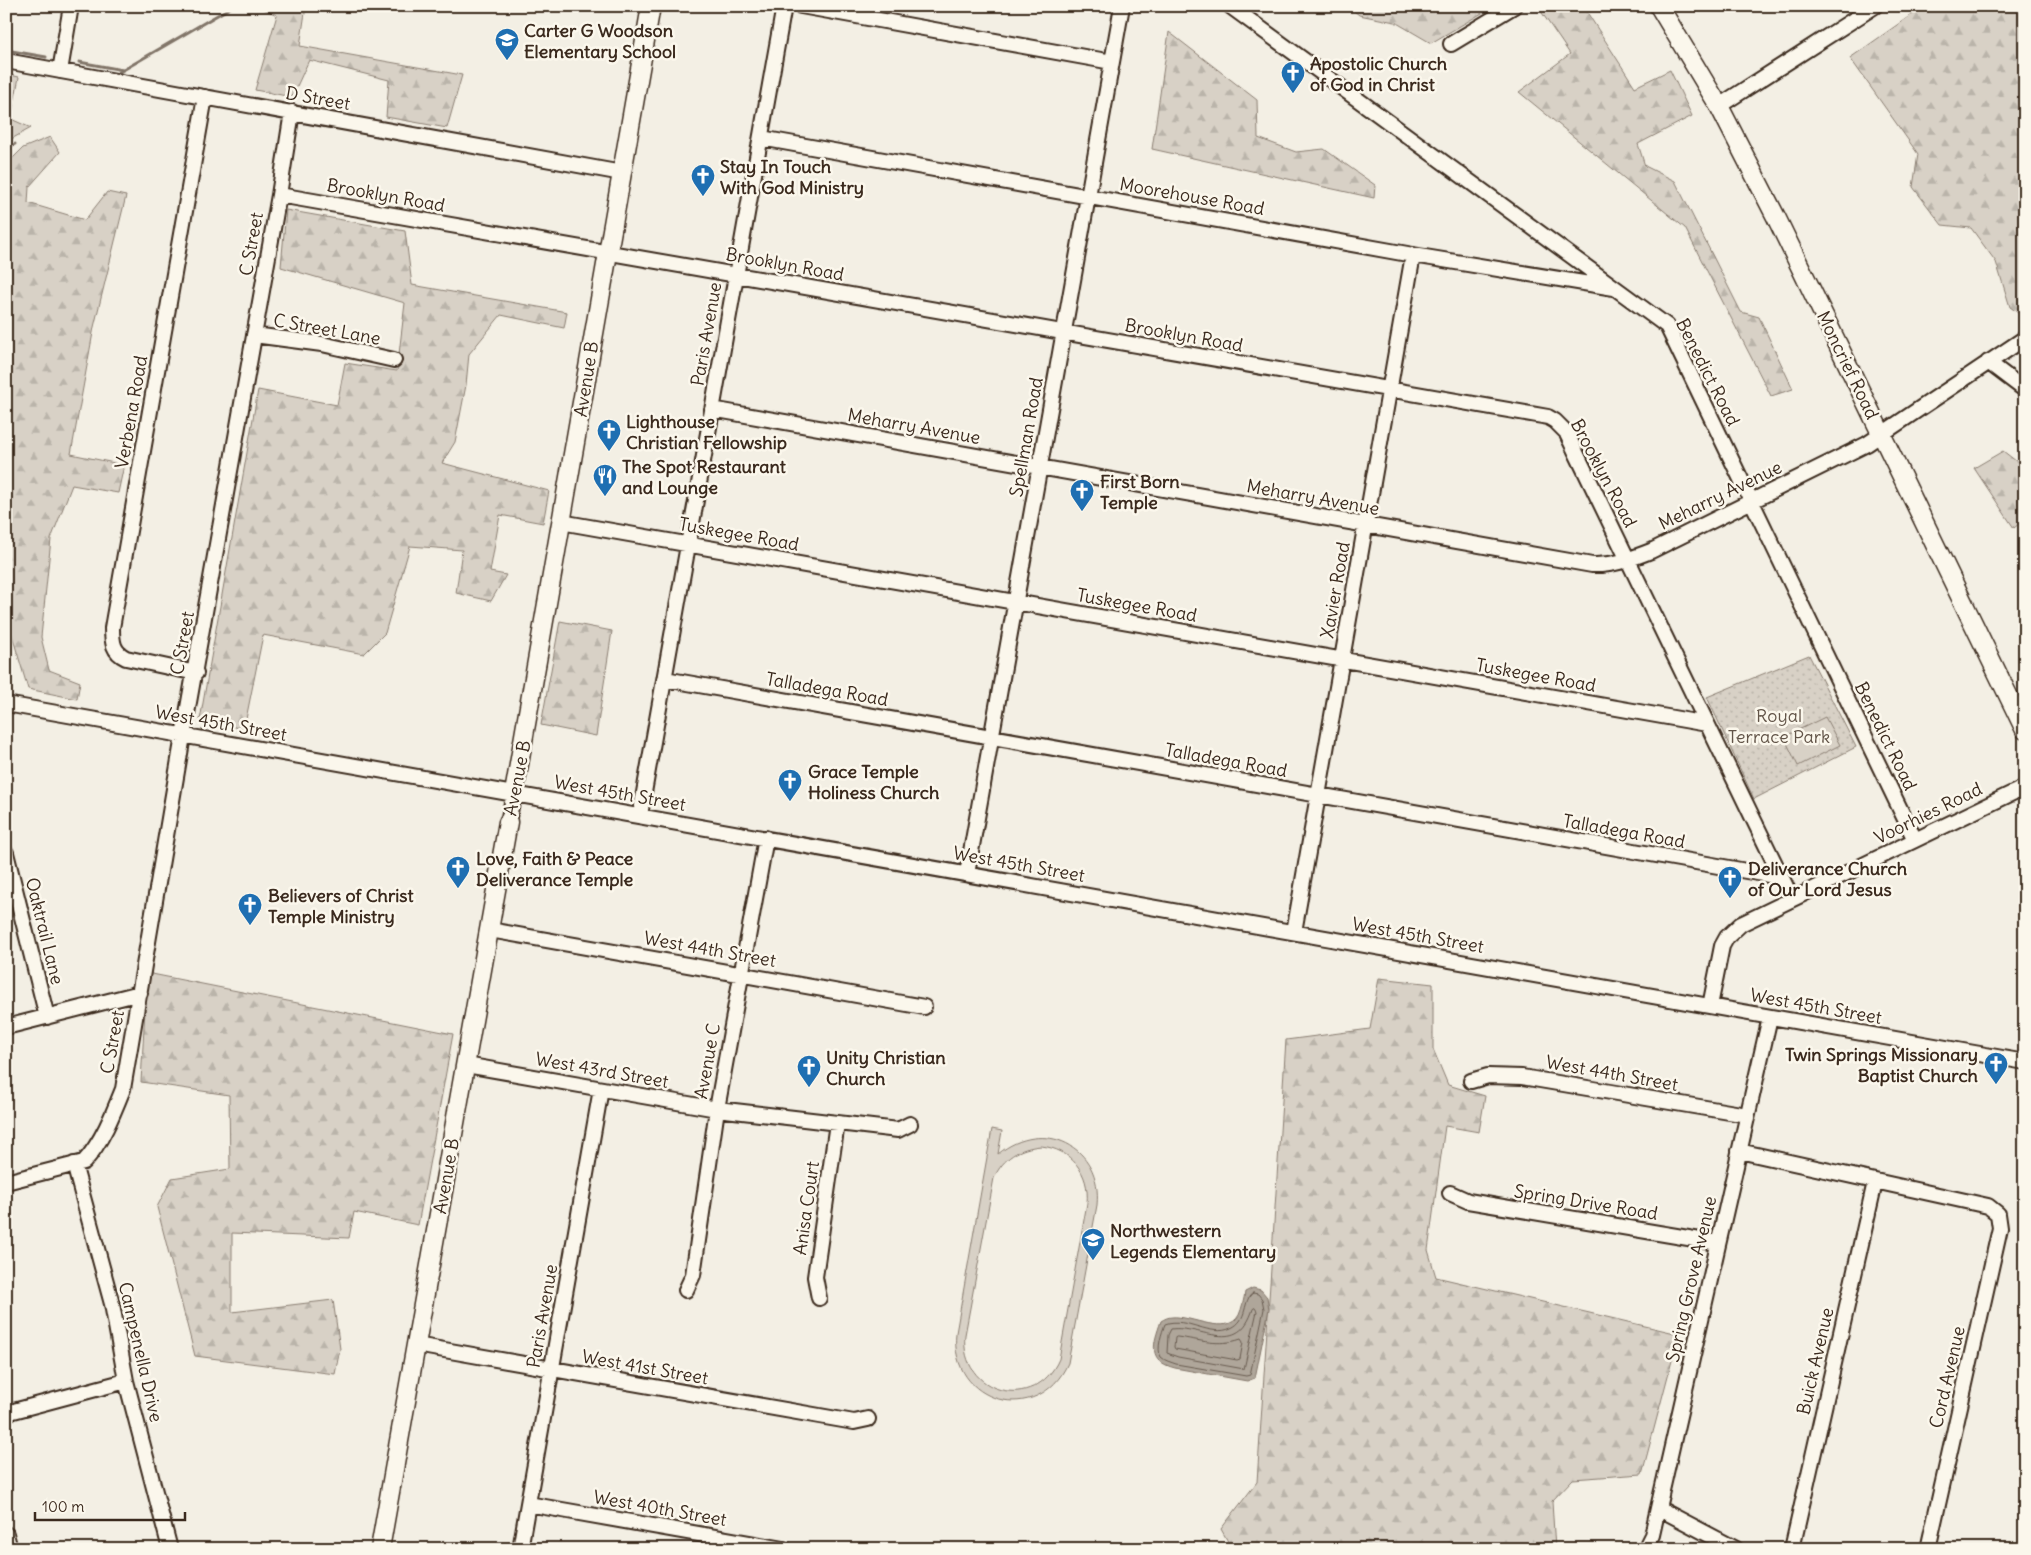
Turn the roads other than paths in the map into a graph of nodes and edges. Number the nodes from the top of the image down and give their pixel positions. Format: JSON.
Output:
{"nodes":[{"id":1,"x":71,"y":6,"type":"edge"},
{"id":2,"x":652,"y":6,"type":"edge"},
{"id":3,"x":784,"y":6,"type":"edge"},
{"id":4,"x":801,"y":6,"type":"edge"},
{"id":5,"x":1122,"y":6,"type":"edge"},
{"id":6,"x":1230,"y":6,"type":"edge"},
{"id":7,"x":1514,"y":6,"type":"edge"},
{"id":8,"x":1659,"y":6,"type":"edge"},
{"id":9,"x":1875,"y":6,"type":"edge"},
{"id":10,"x":1451,"y":44,"type":"dead end"},
{"id":11,"x":6,"y":61,"type":"edge"},
{"id":12,"x":1112,"y":62,"type":"junction"},
{"id":13,"x":60,"y":71,"type":"junction"},
{"id":14,"x":205,"y":97,"type":"junction"},
{"id":15,"x":1719,"y":106,"type":"junction"},
{"id":16,"x":292,"y":112,"type":"junction"},
{"id":17,"x":761,"y":138,"type":"junction"},
{"id":18,"x":622,"y":173,"type":"junction"},
{"id":19,"x":279,"y":195,"type":"junction"},
{"id":20,"x":1087,"y":197,"type":"junction"},
{"id":21,"x":608,"y":253,"type":"junction"},
{"id":22,"x":1413,"y":255,"type":"junction"},
{"id":23,"x":736,"y":274,"type":"junction"},
{"id":24,"x":1617,"y":289,"type":"junction"},
{"id":25,"x":1064,"y":332,"type":"junction"},
{"id":26,"x":254,"y":335,"type":"junction"},
{"id":27,"x":2025,"y":338,"type":"edge"},
{"id":28,"x":394,"y":360,"type":"dead end"},
{"id":29,"x":1988,"y":362,"type":"junction"},
{"id":30,"x":1390,"y":390,"type":"junction"},
{"id":31,"x":2025,"y":390,"type":"edge"},
{"id":32,"x":712,"y":409,"type":"junction"},
{"id":33,"x":1881,"y":433,"type":"junction"},
{"id":34,"x":1040,"y":467,"type":"junction"},
{"id":35,"x":1751,"y":501,"type":"junction"},
{"id":36,"x":561,"y":522,"type":"junction"},
{"id":37,"x":1365,"y":525,"type":"junction"},
{"id":38,"x":688,"y":544,"type":"junction"},
{"id":39,"x":1628,"y":560,"type":"junction"},
{"id":40,"x":1016,"y":602,"type":"junction"},
{"id":41,"x":1342,"y":660,"type":"junction"},
{"id":42,"x":196,"y":673,"type":"junction"},
{"id":43,"x":664,"y":679,"type":"junction"},
{"id":44,"x":6,"y":704,"type":"edge"},
{"id":45,"x":1707,"y":724,"type":"junction"},
{"id":46,"x":2025,"y":730,"type":"edge"},
{"id":47,"x":183,"y":736,"type":"junction"},
{"id":48,"x":992,"y":738,"type":"junction"},
{"id":49,"x":2025,"y":787,"type":"edge"},
{"id":50,"x":514,"y":793,"type":"junction"},
{"id":51,"x":1318,"y":795,"type":"junction"},
{"id":52,"x":640,"y":815,"type":"junction"},
{"id":53,"x":508,"y":822,"type":"joint"},
{"id":54,"x":766,"y":838,"type":"junction"},
{"id":55,"x":1915,"y":840,"type":"junction"},
{"id":56,"x":6,"y":853,"type":"edge"},
{"id":57,"x":967,"y":874,"type":"junction"},
{"id":58,"x":1780,"y":877,"type":"junction"},
{"id":59,"x":1792,"y":900,"type":"junction"},
{"id":60,"x":490,"y":930,"type":"junction"},
{"id":61,"x":1294,"y":932,"type":"junction"},
{"id":62,"x":742,"y":974,"type":"junction"},
{"id":63,"x":140,"y":993,"type":"junction"},
{"id":64,"x":1710,"y":1006,"type":"junction"},
{"id":65,"x":924,"y":1007,"type":"dead end"},
{"id":66,"x":47,"y":1017,"type":"junction"},
{"id":67,"x":1770,"y":1017,"type":"junction"},
{"id":68,"x":6,"y":1027,"type":"edge"},
{"id":69,"x":2025,"y":1062,"type":"edge"},
{"id":70,"x":466,"y":1065,"type":"junction"},
{"id":71,"x":1471,"y":1081,"type":"dead end"},
{"id":72,"x":601,"y":1089,"type":"junction"},
{"id":73,"x":717,"y":1109,"type":"junction"},
{"id":74,"x":1747,"y":1115,"type":"junction"},
{"id":75,"x":837,"y":1123,"type":"junction"},
{"id":76,"x":910,"y":1124,"type":"dead end"},
{"id":77,"x":1739,"y":1151,"type":"junction"},
{"id":78,"x":74,"y":1164,"type":"junction"},
{"id":79,"x":6,"y":1182,"type":"edge"},
{"id":80,"x":1874,"y":1182,"type":"junction"},
{"id":81,"x":1450,"y":1193,"type":"dead end"},
{"id":82,"x":1718,"y":1243,"type":"junction"},
{"id":83,"x":686,"y":1290,"type":"dead end"},
{"id":84,"x":819,"y":1298,"type":"dead end"},
{"id":85,"x":416,"y":1344,"type":"junction"},
{"id":86,"x":552,"y":1369,"type":"junction"},
{"id":87,"x":126,"y":1381,"type":"junction"},
{"id":88,"x":6,"y":1413,"type":"edge"},
{"id":89,"x":868,"y":1419,"type":"dead end"},
{"id":90,"x":528,"y":1504,"type":"junction"},
{"id":91,"x":1658,"y":1508,"type":"junction"},
{"id":92,"x":6,"y":1534,"type":"edge"},
{"id":93,"x":10,"y":1549,"type":"edge"},
{"id":94,"x":170,"y":1549,"type":"edge"},
{"id":95,"x":380,"y":1549,"type":"edge"},
{"id":96,"x":520,"y":1549,"type":"edge"},
{"id":97,"x":784,"y":1549,"type":"edge"},
{"id":98,"x":1645,"y":1549,"type":"edge"},
{"id":99,"x":1736,"y":1549,"type":"edge"},
{"id":100,"x":1792,"y":1549,"type":"edge"},
{"id":101,"x":1928,"y":1549,"type":"edge"}],
"edges":[{"from":1,"to":13,"type":"street"},
{"from":2,"to":18,"type":"main road","name":"Avenue B"},
{"from":3,"to":17,"type":"street","name":"Paris Avenue"},
{"from":4,"to":12,"type":"street"},
{"from":5,"to":12,"type":"street","name":"Spellman Road"},
{"from":6,"to":24,"type":"street","name":"Benedict Road"},
{"from":7,"to":10,"type":"street"},
{"from":8,"to":15,"type":"main road","name":"Moncrief Road"},
{"from":9,"to":15,"type":"street"},
{"from":11,"to":13,"type":"street","name":"D Street"},
{"from":12,"to":20,"type":"street","name":"Spellman Road"},
{"from":13,"to":14,"type":"street","name":"D Street"},
{"from":14,"to":16,"type":"street","name":"D Street"},
{"from":14,"to":42,"type":"street","name":"Verbena Road"},
{"from":15,"to":33,"type":"main road","name":"Moncrief Road"},
{"from":16,"to":18,"type":"street","name":"D Street"},
{"from":16,"to":19,"type":"street","name":"C Street"},
{"from":17,"to":20,"type":"street","name":"Moorehouse Road"},
{"from":17,"to":23,"type":"street","name":"Paris Avenue"},
{"from":18,"to":21,"type":"main road","name":"Avenue B"},
{"from":19,"to":21,"type":"street","name":"Brooklyn Road"},
{"from":19,"to":26,"type":"street","name":"C Street"},
{"from":20,"to":22,"type":"street","name":"Moorehouse Road"},
{"from":20,"to":25,"type":"street","name":"Spellman Road"},
{"from":21,"to":23,"type":"street","name":"Brooklyn Road"},
{"from":21,"to":36,"type":"main road","name":"Avenue B"},
{"from":22,"to":24,"type":"street","name":"Moorehouse Road"},
{"from":22,"to":30,"type":"street","name":"Xavier Road"},
{"from":23,"to":25,"type":"street","name":"Brooklyn Road"},
{"from":23,"to":32,"type":"street","name":"Paris Avenue"},
{"from":24,"to":35,"type":"street","name":"Benedict Road"},
{"from":25,"to":30,"type":"street","name":"Brooklyn Road"},
{"from":25,"to":34,"type":"street","name":"Spellman Road"},
{"from":26,"to":28,"type":"street","name":"C Street Lane"},
{"from":26,"to":42,"type":"street","name":"C Street"},
{"from":27,"to":29,"type":"street","name":"Meharry Avenue"},
{"from":29,"to":31,"type":"street"},
{"from":29,"to":33,"type":"street","name":"Meharry Avenue"},
{"from":30,"to":37,"type":"street","name":"Xavier Road"},
{"from":30,"to":39,"type":"street","name":"Brooklyn Road"},
{"from":32,"to":34,"type":"street","name":"Meharry Avenue"},
{"from":32,"to":38,"type":"street","name":"Paris Avenue"},
{"from":33,"to":35,"type":"street","name":"Meharry Avenue"},
{"from":33,"to":46,"type":"main road","name":"Moncrief Road"},
{"from":34,"to":37,"type":"street","name":"Meharry Avenue"},
{"from":34,"to":40,"type":"street","name":"Spellman Road"},
{"from":35,"to":39,"type":"street","name":"Meharry Avenue"},
{"from":35,"to":55,"type":"street","name":"Benedict Road"},
{"from":36,"to":38,"type":"street","name":"Tuskegee Road"},
{"from":36,"to":50,"type":"main road","name":"Avenue B"},
{"from":37,"to":39,"type":"street","name":"Meharry Avenue"},
{"from":37,"to":41,"type":"street","name":"Xavier Road"},
{"from":38,"to":40,"type":"street","name":"Tuskegee Road"},
{"from":38,"to":43,"type":"street","name":"Paris Avenue"},
{"from":39,"to":45,"type":"street","name":"Brooklyn Road"},
{"from":40,"to":41,"type":"street","name":"Tuskegee Road"},
{"from":40,"to":48,"type":"street","name":"Spellman Road"},
{"from":41,"to":45,"type":"street","name":"Tuskegee Road"},
{"from":41,"to":51,"type":"street","name":"Xavier Road"},
{"from":42,"to":47,"type":"street","name":"C Street"},
{"from":43,"to":48,"type":"street","name":"Talladega Road"},
{"from":43,"to":52,"type":"street","name":"Paris Avenue"},
{"from":44,"to":47,"type":"street","name":"West 45th Street"},
{"from":45,"to":58,"type":"street","name":"Brooklyn Road"},
{"from":47,"to":50,"type":"street","name":"West 45th Street"},
{"from":47,"to":63,"type":"street","name":"C Street"},
{"from":48,"to":51,"type":"street","name":"Talladega Road"},
{"from":48,"to":57,"type":"street","name":"Spellman Road"},
{"from":49,"to":55,"type":"street","name":"Voorhies Road"},
{"from":50,"to":52,"type":"street","name":"West 45th Street"},
{"from":50,"to":53,"type":"street","name":"Avenue B"},
{"from":51,"to":58,"type":"street","name":"Talladega Road"},
{"from":51,"to":61,"type":"street","name":"Xavier Road"},
{"from":52,"to":54,"type":"street","name":"West 45th Street"},
{"from":53,"to":60,"type":"main road","name":"Avenue B"},
{"from":54,"to":57,"type":"street","name":"West 45th Street"},
{"from":54,"to":62,"type":"street","name":"Avenue C"},
{"from":55,"to":59,"type":"street","name":"Voorhies Road"},
{"from":56,"to":66,"type":"street","name":"Oaktrail Lane"},
{"from":57,"to":61,"type":"street","name":"West 45th Street"},
{"from":58,"to":59,"type":"street","name":"Brooklyn Road"},
{"from":59,"to":64,"type":"street","name":"Voorhies Road"},
{"from":60,"to":62,"type":"street","name":"West 44th Street"},
{"from":60,"to":70,"type":"main road","name":"Avenue B"},
{"from":61,"to":64,"type":"street","name":"West 45th Street"},
{"from":62,"to":65,"type":"street","name":"West 44th Street"},
{"from":62,"to":73,"type":"street","name":"Avenue C"},
{"from":63,"to":66,"type":"street"},
{"from":63,"to":78,"type":"street","name":"C Street"},
{"from":64,"to":67,"type":"street","name":"West 45th Street"},
{"from":66,"to":68,"type":"street"},
{"from":67,"to":69,"type":"street","name":"West 45th Street"},
{"from":67,"to":74,"type":"street","name":"Spring Grove Avenue"},
{"from":70,"to":72,"type":"street","name":"West 43rd Street"},
{"from":70,"to":85,"type":"main road","name":"Avenue B"},
{"from":71,"to":74,"type":"street","name":"West 44th Street"},
{"from":72,"to":73,"type":"street","name":"West 43rd Street"},
{"from":72,"to":86,"type":"street","name":"Paris Avenue"},
{"from":73,"to":75,"type":"street","name":"West 43rd Street"},
{"from":73,"to":83,"type":"street","name":"Avenue C"},
{"from":74,"to":77,"type":"street","name":"Spring Grove Avenue"},
{"from":75,"to":76,"type":"street","name":"West 43rd Street"},
{"from":75,"to":84,"type":"street","name":"Anisa Court"},
{"from":77,"to":80,"type":"street"},
{"from":77,"to":82,"type":"street","name":"Spring Grove Avenue"},
{"from":78,"to":79,"type":"street","name":"C Street"},
{"from":78,"to":87,"type":"street","name":"Campenella Drive"},
{"from":80,"to":100,"type":"street","name":"Buick Avenue"},
{"from":80,"to":101,"type":"street","name":"Cord Avenue"},
{"from":81,"to":82,"type":"street","name":"Spring Drive Road"},
{"from":82,"to":91,"type":"street","name":"Spring Grove Avenue"},
{"from":85,"to":86,"type":"street","name":"West 41st Street"},
{"from":85,"to":95,"type":"main road","name":"Avenue B"},
{"from":86,"to":89,"type":"street","name":"West 41st Street"},
{"from":86,"to":90,"type":"street","name":"Paris Avenue"},
{"from":87,"to":88,"type":"street"},
{"from":87,"to":94,"type":"street","name":"Campenella Drive"},
{"from":90,"to":96,"type":"street","name":"Paris Avenue"},
{"from":90,"to":97,"type":"street","name":"West 40th Street"},
{"from":91,"to":98,"type":"street","name":"Spring Grove Avenue"},
{"from":91,"to":99,"type":"street"},
{"from":92,"to":93,"type":"street"}]}
